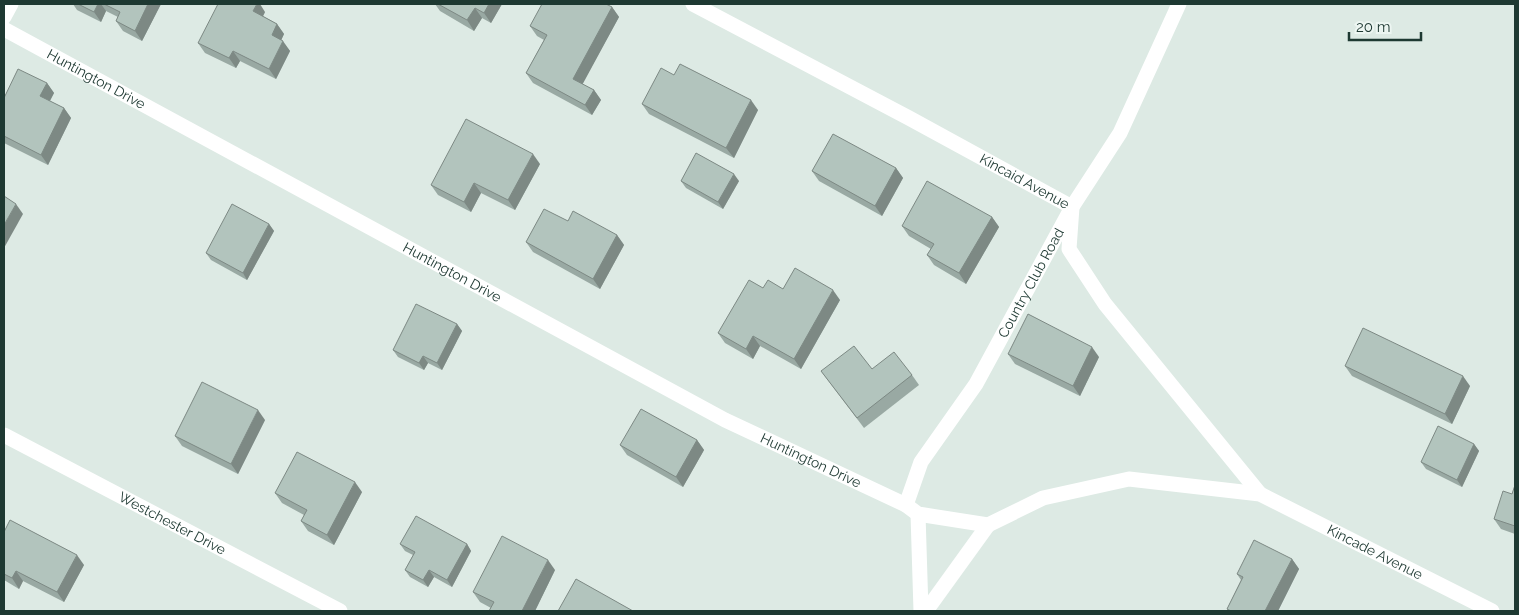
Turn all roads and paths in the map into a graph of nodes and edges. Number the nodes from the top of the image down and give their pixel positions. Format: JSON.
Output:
{"nodes":[{"id":1,"x":11,"y":4,"type":"edge"},
{"id":2,"x":693,"y":4,"type":"edge"},
{"id":3,"x":1178,"y":4,"type":"edge"},
{"id":4,"x":4,"y":17,"type":"edge"},
{"id":5,"x":4,"y":29,"type":"edge"},
{"id":6,"x":1072,"y":207,"type":"junction"},
{"id":7,"x":4,"y":435,"type":"edge"},
{"id":8,"x":1260,"y":494,"type":"junction"},
{"id":9,"x":906,"y":505,"type":"junction"},
{"id":10,"x":918,"y":514,"type":"junction"},
{"id":11,"x":988,"y":526,"type":"junction"},
{"id":12,"x":340,"y":611,"type":"edge"},
{"id":13,"x":921,"y":611,"type":"edge"},
{"id":14,"x":926,"y":611,"type":"edge"},
{"id":15,"x":1492,"y":611,"type":"edge"}],
"edges":[{"from":1,"to":4,"type":"street"},
{"from":2,"to":6,"type":"street","name":"Kincaid Avenue"},
{"from":3,"to":6,"type":"street","name":"Country Club Road"},
{"from":5,"to":9,"type":"street","name":"Huntington Drive"},
{"from":6,"to":8,"type":"street","name":"Kincaid Avenue"},
{"from":6,"to":9,"type":"street","name":"Country Club Road"},
{"from":7,"to":12,"type":"street","name":"Westchester Drive"},
{"from":8,"to":11,"type":"street"},
{"from":8,"to":15,"type":"street","name":"Kincade Avenue"},
{"from":9,"to":10,"type":"street","name":"Huntington Drive"},
{"from":10,"to":11,"type":"street"},
{"from":10,"to":13,"type":"street"},
{"from":11,"to":14,"type":"street"}]}
